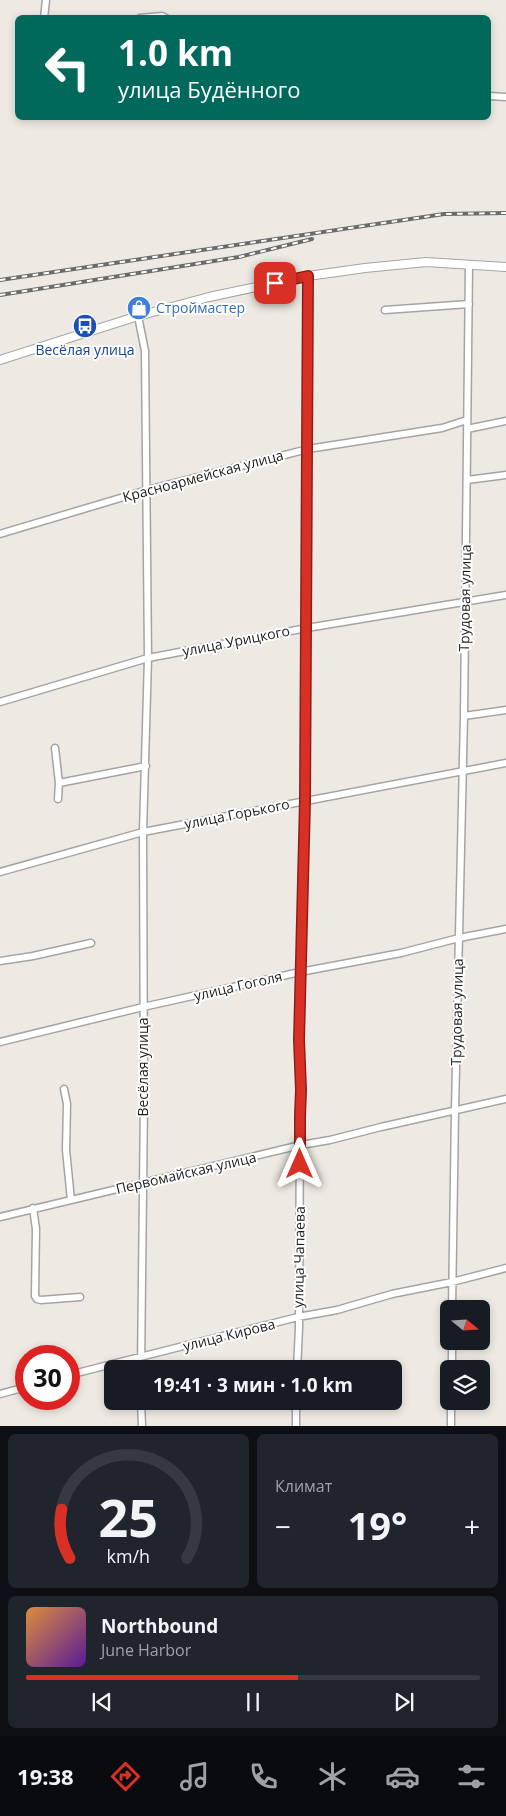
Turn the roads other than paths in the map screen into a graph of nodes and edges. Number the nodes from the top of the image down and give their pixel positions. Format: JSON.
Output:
{"nodes":[{"id":1,"x":46,"y":0,"type":"edge"},
{"id":2,"x":44,"y":15,"type":"edge"},
{"id":3,"x":491,"y":96,"type":"edge"},
{"id":4,"x":506,"y":97,"type":"edge"},
{"id":5,"x":469,"y":266,"type":"junction"},
{"id":6,"x":506,"y":266,"type":"edge"},
{"id":7,"x":308,"y":276,"type":"junction"},
{"id":8,"x":468,"y":304,"type":"junction"},
{"id":9,"x":385,"y":310,"type":"dead end"},
{"id":10,"x":138,"y":316,"type":"junction"},
{"id":11,"x":0,"y":360,"type":"edge"},
{"id":12,"x":467,"y":420,"type":"junction"},
{"id":13,"x":506,"y":421,"type":"edge"},
{"id":14,"x":467,"y":429,"type":"junction"},
{"id":15,"x":308,"y":450,"type":"junction"},
{"id":16,"x":506,"y":475,"type":"edge"},
{"id":17,"x":467,"y":480,"type":"junction"},
{"id":18,"x":147,"y":490,"type":"junction"},
{"id":19,"x":0,"y":534,"type":"edge"},
{"id":20,"x":506,"y":596,"type":"edge"},
{"id":21,"x":464,"y":603,"type":"junction"},
{"id":22,"x":306,"y":628,"type":"junction"},
{"id":23,"x":148,"y":658,"type":"junction"},
{"id":24,"x":0,"y":702,"type":"edge"},
{"id":25,"x":506,"y":710,"type":"edge"},
{"id":26,"x":464,"y":716,"type":"junction"},
{"id":27,"x":55,"y":748,"type":"dead end"},
{"id":28,"x":506,"y":762,"type":"edge"},
{"id":29,"x":146,"y":766,"type":"junction"},
{"id":30,"x":462,"y":772,"type":"junction"},
{"id":31,"x":59,"y":782,"type":"junction"},
{"id":32,"x":58,"y":799,"type":"dead end"},
{"id":33,"x":305,"y":801,"type":"junction"},
{"id":34,"x":143,"y":832,"type":"junction"},
{"id":35,"x":0,"y":872,"type":"edge"},
{"id":36,"x":506,"y":929,"type":"edge"},
{"id":37,"x":458,"y":938,"type":"junction"},
{"id":38,"x":92,"y":943,"type":"dead end"},
{"id":39,"x":0,"y":961,"type":"edge"},
{"id":40,"x":300,"y":972,"type":"junction"},
{"id":41,"x":143,"y":1007,"type":"junction"},
{"id":42,"x":0,"y":1042,"type":"edge"},
{"id":43,"x":64,"y":1089,"type":"dead end"},
{"id":44,"x":506,"y":1099,"type":"edge"},
{"id":45,"x":454,"y":1111,"type":"junction"},
{"id":46,"x":301,"y":1145,"type":"junction"},
{"id":47,"x":142,"y":1184,"type":"junction"},
{"id":48,"x":71,"y":1200,"type":"junction"},
{"id":49,"x":33,"y":1208,"type":"junction"},
{"id":50,"x":0,"y":1217,"type":"edge"},
{"id":51,"x":506,"y":1268,"type":"edge"},
{"id":52,"x":452,"y":1282,"type":"junction"},
{"id":53,"x":80,"y":1298,"type":"dead end"},
{"id":54,"x":452,"y":1300,"type":"edge"},
{"id":55,"x":298,"y":1317,"type":"junction"},
{"id":56,"x":141,"y":1356,"type":"junction"},
{"id":57,"x":141,"y":1360,"type":"edge"},
{"id":58,"x":297,"y":1360,"type":"edge"},
{"id":59,"x":80,"y":1373,"type":"edge"},
{"id":60,"x":15,"y":1390,"type":"edge"},
{"id":61,"x":0,"y":1394,"type":"edge"},
{"id":62,"x":141,"y":1410,"type":"edge"},
{"id":63,"x":296,"y":1410,"type":"edge"},
{"id":64,"x":452,"y":1410,"type":"edge"},
{"id":65,"x":142,"y":1426,"type":"edge"},
{"id":66,"x":296,"y":1426,"type":"edge"},
{"id":67,"x":451,"y":1426,"type":"edge"}],
"edges":[{"from":1,"to":2,"type":"street"},
{"from":3,"to":4,"type":"street"},
{"from":5,"to":6,"type":"street"},
{"from":5,"to":7,"type":"street"},
{"from":5,"to":8,"type":"street","name":"Трудовая улица"},
{"from":7,"to":10,"type":"street"},
{"from":7,"to":15,"type":"street","name":"улица Чапаева"},
{"from":8,"to":9,"type":"street"},
{"from":8,"to":12,"type":"street","name":"Трудовая улица"},
{"from":10,"to":11,"type":"street"},
{"from":10,"to":18,"type":"street","name":"Весёлая улица"},
{"from":12,"to":14,"type":"street","name":"Трудовая улица"},
{"from":12,"to":15,"type":"street","name":"Красноармейская улица"},
{"from":13,"to":14,"type":"street"},
{"from":14,"to":17,"type":"street","name":"Трудовая улица"},
{"from":15,"to":18,"type":"street","name":"Красноармейская улица"},
{"from":15,"to":22,"type":"street","name":"улица Чапаева"},
{"from":16,"to":17,"type":"street"},
{"from":17,"to":21,"type":"street","name":"Трудовая улица"},
{"from":18,"to":19,"type":"street","name":"Красноармейская улица"},
{"from":18,"to":23,"type":"street","name":"Весёлая улица"},
{"from":20,"to":21,"type":"street","name":"улица Урицкого"},
{"from":21,"to":22,"type":"street","name":"улица Урицкого"},
{"from":21,"to":26,"type":"street","name":"Трудовая улица"},
{"from":22,"to":23,"type":"street","name":"улица Урицкого"},
{"from":22,"to":33,"type":"street","name":"улица Чапаева"},
{"from":23,"to":24,"type":"street","name":"улица Урицкого"},
{"from":23,"to":29,"type":"street","name":"Весёлая улица"},
{"from":25,"to":26,"type":"street"},
{"from":26,"to":30,"type":"street","name":"Трудовая улица"},
{"from":27,"to":31,"type":"street"},
{"from":28,"to":30,"type":"street","name":"улица Горького"},
{"from":29,"to":31,"type":"street"},
{"from":29,"to":34,"type":"street","name":"Весёлая улица"},
{"from":30,"to":33,"type":"street","name":"улица Горького"},
{"from":30,"to":37,"type":"street","name":"Трудовая улица"},
{"from":31,"to":32,"type":"street"},
{"from":33,"to":34,"type":"street","name":"улица Горького"},
{"from":33,"to":40,"type":"street","name":"улица Чапаева"},
{"from":34,"to":35,"type":"street","name":"улица Горького"},
{"from":34,"to":41,"type":"street","name":"Весёлая улица"},
{"from":36,"to":37,"type":"street","name":"улица Гоголя"},
{"from":37,"to":40,"type":"street","name":"улица Гоголя"},
{"from":37,"to":45,"type":"street","name":"Трудовая улица"},
{"from":38,"to":39,"type":"street"},
{"from":40,"to":41,"type":"street","name":"улица Гоголя"},
{"from":40,"to":46,"type":"street","name":"улица Чапаева"},
{"from":41,"to":42,"type":"street","name":"улица Гоголя"},
{"from":41,"to":47,"type":"street","name":"Весёлая улица"},
{"from":43,"to":48,"type":"street"},
{"from":44,"to":45,"type":"street","name":"Первомайская улица"},
{"from":45,"to":46,"type":"street","name":"Первомайская улица"},
{"from":45,"to":52,"type":"street","name":"Трудовая улица"},
{"from":46,"to":47,"type":"street","name":"Первомайская улица"},
{"from":46,"to":55,"type":"street","name":"улица Чапаева"},
{"from":47,"to":48,"type":"street","name":"Первомайская улица"},
{"from":47,"to":56,"type":"street","name":"Весёлая улица"},
{"from":48,"to":49,"type":"street","name":"Первомайская улица"},
{"from":49,"to":50,"type":"street","name":"Первомайская улица"},
{"from":49,"to":53,"type":"street"},
{"from":51,"to":52,"type":"street","name":"улица Кирова"},
{"from":52,"to":54,"type":"street","name":"Трудовая улица"},
{"from":52,"to":55,"type":"street","name":"улица Кирова"},
{"from":55,"to":56,"type":"street","name":"улица Кирова"},
{"from":55,"to":58,"type":"street","name":"улица Чапаева"},
{"from":56,"to":57,"type":"street","name":"Весёлая улица"},
{"from":56,"to":59,"type":"street","name":"улица Кирова"},
{"from":60,"to":61,"type":"street"},
{"from":62,"to":65,"type":"street"},
{"from":63,"to":66,"type":"street"},
{"from":64,"to":67,"type":"street"}]}
